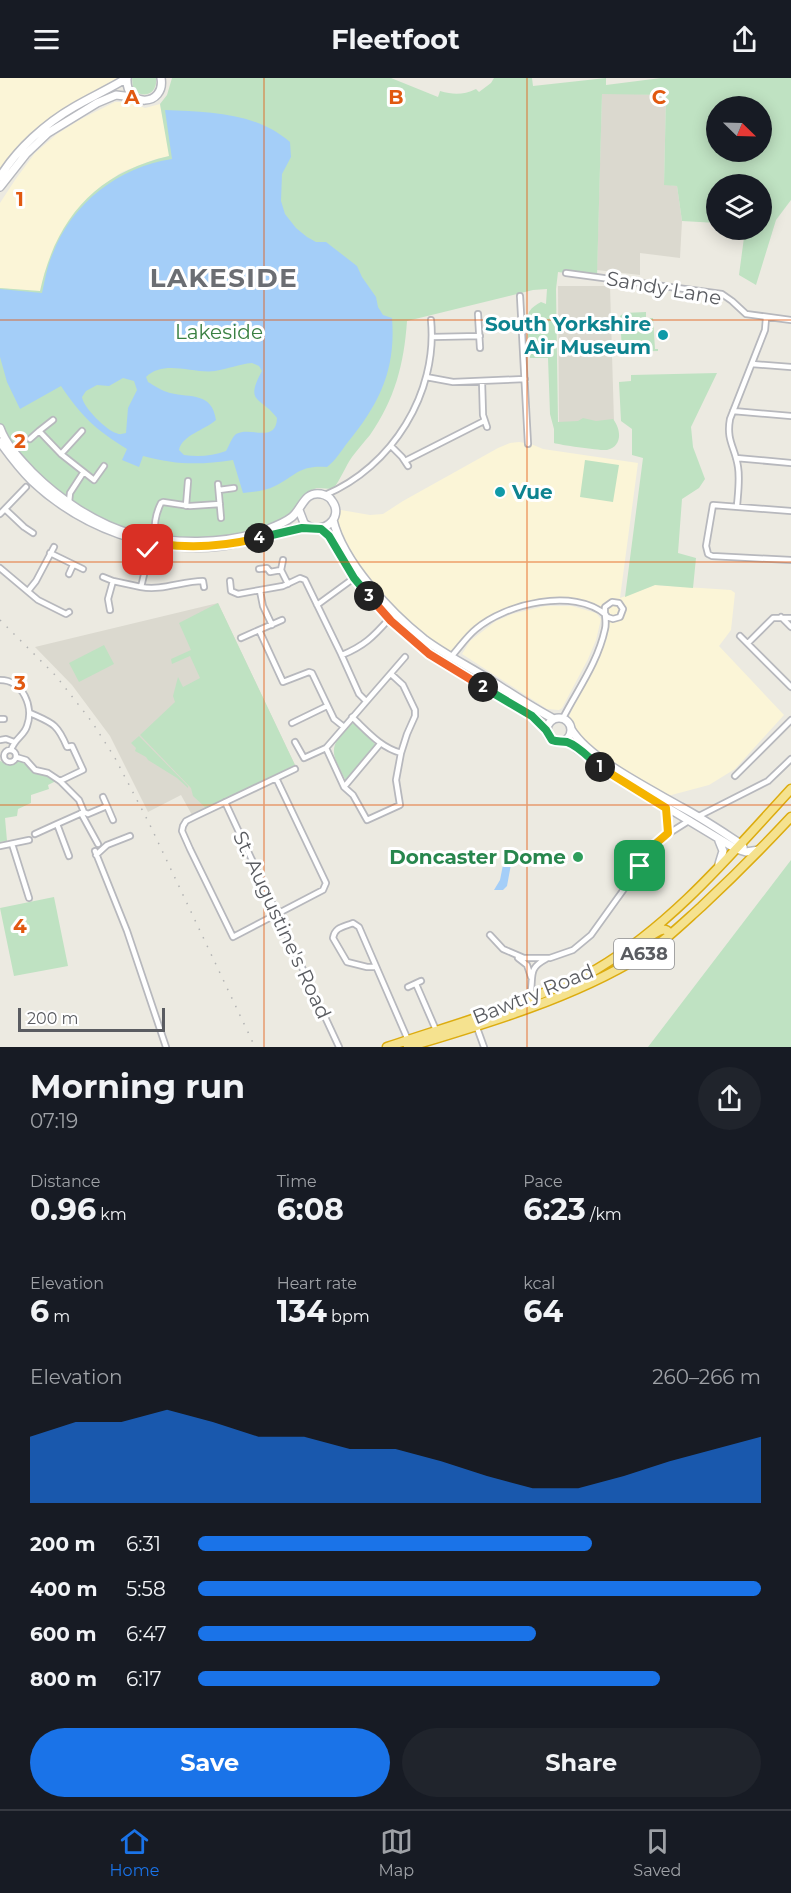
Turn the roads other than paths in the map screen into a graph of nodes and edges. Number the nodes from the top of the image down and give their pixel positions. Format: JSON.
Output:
{"nodes":[{"id":1,"x":127,"y":78,"type":"edge"},
{"id":2,"x":163,"y":80,"type":"edge"},
{"id":3,"x":133,"y":97,"type":"junction"},
{"id":4,"x":0,"y":177,"type":"edge"},
{"id":5,"x":0,"y":187,"type":"edge"},
{"id":6,"x":566,"y":273,"type":"dead end"},
{"id":7,"x":520,"y":296,"type":"dead end"},
{"id":8,"x":478,"y":314,"type":"dead end"},
{"id":9,"x":766,"y":318,"type":"junction"},
{"id":10,"x":430,"y":320,"type":"dead end"},
{"id":11,"x":791,"y":320,"type":"edge"},
{"id":12,"x":480,"y":336,"type":"junction"},
{"id":13,"x":432,"y":337,"type":"junction"},
{"id":14,"x":480,"y":348,"type":"dead end"},
{"id":15,"x":752,"y":364,"type":"junction"},
{"id":16,"x":791,"y":367,"type":"edge"},
{"id":17,"x":426,"y":377,"type":"junction"},
{"id":18,"x":525,"y":379,"type":"junction"},
{"id":19,"x":482,"y":381,"type":"junction"},
{"id":20,"x":733,"y":411,"type":"junction"},
{"id":21,"x":791,"y":416,"type":"edge"},
{"id":22,"x":53,"y":420,"type":"dead end"},
{"id":23,"x":484,"y":421,"type":"junction"},
{"id":24,"x":487,"y":427,"type":"dead end"},
{"id":25,"x":0,"y":428,"type":"edge"},
{"id":26,"x":447,"y":430,"type":"dead end"},
{"id":27,"x":39,"y":431,"type":"junction"},
{"id":28,"x":82,"y":431,"type":"dead end"},
{"id":29,"x":451,"y":438,"type":"junction"},
{"id":30,"x":30,"y":439,"type":"dead end"},
{"id":31,"x":0,"y":442,"type":"edge"},
{"id":32,"x":528,"y":444,"type":"dead end"},
{"id":33,"x":391,"y":446,"type":"junction"},
{"id":34,"x":61,"y":454,"type":"junction"},
{"id":35,"x":736,"y":458,"type":"junction"},
{"id":36,"x":405,"y":461,"type":"junction"},
{"id":37,"x":791,"y":463,"type":"edge"},
{"id":38,"x":104,"y":466,"type":"dead end"},
{"id":39,"x":408,"y":466,"type":"dead end"},
{"id":40,"x":83,"y":473,"type":"junction"},
{"id":41,"x":28,"y":477,"type":"junction"},
{"id":42,"x":189,"y":479,"type":"dead end"},
{"id":43,"x":37,"y":485,"type":"junction"},
{"id":44,"x":26,"y":487,"type":"junction"},
{"id":45,"x":234,"y":488,"type":"dead end"},
{"id":46,"x":340,"y":489,"type":"junction"},
{"id":47,"x":70,"y":493,"type":"junction"},
{"id":48,"x":325,"y":495,"type":"junction"},
{"id":49,"x":60,"y":496,"type":"junction"},
{"id":50,"x":69,"y":502,"type":"junction"},
{"id":51,"x":333,"y":502,"type":"junction"},
{"id":52,"x":220,"y":504,"type":"junction"},
{"id":53,"x":186,"y":506,"type":"junction"},
{"id":54,"x":737,"y":506,"type":"junction"},
{"id":55,"x":5,"y":509,"type":"junction"},
{"id":56,"x":300,"y":510,"type":"junction"},
{"id":57,"x":791,"y":511,"type":"edge"},
{"id":58,"x":0,"y":514,"type":"edge"},
{"id":59,"x":221,"y":518,"type":"dead end"},
{"id":60,"x":333,"y":520,"type":"junction"},
{"id":61,"x":155,"y":524,"type":"junction"},
{"id":62,"x":310,"y":527,"type":"junction"},
{"id":63,"x":321,"y":529,"type":"junction"},
{"id":64,"x":33,"y":533,"type":"dead end"},
{"id":65,"x":144,"y":538,"type":"junction"},
{"id":66,"x":160,"y":541,"type":"junction"},
{"id":67,"x":54,"y":547,"type":"dead end"},
{"id":68,"x":50,"y":553,"type":"junction"},
{"id":69,"x":148,"y":554,"type":"junction"},
{"id":70,"x":283,"y":560,"type":"dead end"},
{"id":71,"x":791,"y":560,"type":"edge"},
{"id":72,"x":73,"y":565,"type":"junction"},
{"id":73,"x":0,"y":568,"type":"edge"},
{"id":74,"x":83,"y":569,"type":"dead end"},
{"id":75,"x":259,"y":569,"type":"dead end"},
{"id":76,"x":281,"y":570,"type":"junction"},
{"id":77,"x":69,"y":574,"type":"dead end"},
{"id":78,"x":103,"y":577,"type":"dead end"},
{"id":79,"x":354,"y":578,"type":"junction"},
{"id":80,"x":113,"y":581,"type":"junction"},
{"id":81,"x":230,"y":581,"type":"dead end"},
{"id":82,"x":288,"y":584,"type":"junction"},
{"id":83,"x":141,"y":587,"type":"junction"},
{"id":84,"x":204,"y":587,"type":"dead end"},
{"id":85,"x":28,"y":591,"type":"junction"},
{"id":86,"x":260,"y":591,"type":"junction"},
{"id":87,"x":108,"y":602,"type":"junction"},
{"id":88,"x":101,"y":603,"type":"dead end"},
{"id":89,"x":607,"y":604,"type":"junction"},
{"id":90,"x":317,"y":605,"type":"junction"},
{"id":91,"x":598,"y":608,"type":"junction"},
{"id":92,"x":110,"y":610,"type":"dead end"},
{"id":93,"x":607,"y":616,"type":"junction"},
{"id":94,"x":389,"y":619,"type":"junction"},
{"id":95,"x":616,"y":619,"type":"junction"},
{"id":96,"x":65,"y":620,"type":"dead end"},
{"id":97,"x":282,"y":620,"type":"dead end"},
{"id":98,"x":790,"y":622,"type":"edge"},
{"id":99,"x":272,"y":625,"type":"junction"},
{"id":100,"x":259,"y":630,"type":"junction"},
{"id":101,"x":605,"y":632,"type":"junction"},
{"id":102,"x":740,"y":636,"type":"dead end"},
{"id":103,"x":241,"y":638,"type":"dead end"},
{"id":104,"x":748,"y":643,"type":"junction"},
{"id":105,"x":342,"y":655,"type":"junction"},
{"id":106,"x":452,"y":656,"type":"junction"},
{"id":107,"x":405,"y":657,"type":"dead end"},
{"id":108,"x":438,"y":660,"type":"junction"},
{"id":109,"x":391,"y":674,"type":"junction"},
{"id":110,"x":462,"y":674,"type":"junction"},
{"id":111,"x":0,"y":680,"type":"edge"},
{"id":112,"x":791,"y":687,"type":"edge"},
{"id":113,"x":366,"y":701,"type":"junction"},
{"id":114,"x":327,"y":706,"type":"junction"},
{"id":115,"x":30,"y":713,"type":"junction"},
{"id":116,"x":352,"y":717,"type":"junction"},
{"id":117,"x":562,"y":718,"type":"junction"},
{"id":118,"x":554,"y":719,"type":"junction"},
{"id":119,"x":791,"y":720,"type":"edge"},
{"id":120,"x":292,"y":723,"type":"dead end"},
{"id":121,"x":344,"y":727,"type":"junction"},
{"id":122,"x":571,"y":729,"type":"junction"},
{"id":123,"x":546,"y":730,"type":"junction"},
{"id":124,"x":0,"y":740,"type":"edge"},
{"id":125,"x":564,"y":741,"type":"junction"},
{"id":126,"x":14,"y":742,"type":"junction"},
{"id":127,"x":295,"y":742,"type":"dead end"},
{"id":128,"x":381,"y":744,"type":"junction"},
{"id":129,"x":326,"y":748,"type":"junction"},
{"id":130,"x":11,"y":750,"type":"junction"},
{"id":131,"x":401,"y":753,"type":"junction"},
{"id":132,"x":2,"y":757,"type":"edge"},
{"id":133,"x":16,"y":757,"type":"junction"},
{"id":134,"x":791,"y":759,"type":"edge"},
{"id":135,"x":295,"y":769,"type":"dead end"},
{"id":136,"x":735,"y":776,"type":"dead end"},
{"id":137,"x":276,"y":778,"type":"junction"},
{"id":138,"x":60,"y":781,"type":"junction"},
{"id":139,"x":344,"y":787,"type":"junction"},
{"id":140,"x":791,"y":789,"type":"edge"},
{"id":141,"x":103,"y":797,"type":"dead end"},
{"id":142,"x":664,"y":797,"type":"junction"},
{"id":143,"x":225,"y":802,"type":"junction"},
{"id":144,"x":107,"y":806,"type":"junction"},
{"id":145,"x":666,"y":808,"type":"junction"},
{"id":146,"x":83,"y":813,"type":"junction"},
{"id":147,"x":698,"y":817,"type":"junction"},
{"id":148,"x":791,"y":817,"type":"edge"},
{"id":149,"x":113,"y":820,"type":"dead end"},
{"id":150,"x":689,"y":821,"type":"junction"},
{"id":151,"x":57,"y":824,"type":"junction"},
{"id":152,"x":668,"y":833,"type":"junction"},
{"id":153,"x":35,"y":834,"type":"dead end"},
{"id":154,"x":130,"y":836,"type":"dead end"},
{"id":155,"x":718,"y":839,"type":"junction"},
{"id":156,"x":29,"y":840,"type":"dead end"},
{"id":157,"x":12,"y":844,"type":"junction"},
{"id":158,"x":98,"y":844,"type":"dead end"},
{"id":159,"x":0,"y":846,"type":"edge"},
{"id":160,"x":741,"y":848,"type":"junction"},
{"id":161,"x":761,"y":849,"type":"junction"},
{"id":162,"x":69,"y":856,"type":"dead end"},
{"id":163,"x":745,"y":866,"type":"junction"},
{"id":164,"x":718,"y":867,"type":"junction"},
{"id":165,"x":29,"y":898,"type":"dead end"},
{"id":166,"x":277,"y":914,"type":"junction"},
{"id":167,"x":670,"y":934,"type":"junction"},
{"id":168,"x":490,"y":935,"type":"dead end"},
{"id":169,"x":629,"y":949,"type":"junction"},
{"id":170,"x":513,"y":954,"type":"junction"},
{"id":171,"x":548,"y":958,"type":"junction"},
{"id":172,"x":375,"y":967,"type":"junction"},
{"id":173,"x":531,"y":977,"type":"junction"},
{"id":174,"x":408,"y":987,"type":"dead end"},
{"id":175,"x":525,"y":1005,"type":"junction"},
{"id":176,"x":476,"y":1025,"type":"junction"},
{"id":177,"x":437,"y":1031,"type":"junction"},
{"id":178,"x":408,"y":1043,"type":"edge"},
{"id":179,"x":166,"y":1047,"type":"edge"},
{"id":180,"x":339,"y":1047,"type":"edge"},
{"id":181,"x":387,"y":1047,"type":"edge"},
{"id":182,"x":484,"y":1047,"type":"edge"}],
"edges":[{"from":1,"to":3,"type":"street"},
{"from":1,"to":4,"type":"street"},
{"from":2,"to":3,"type":"street"},
{"from":3,"to":5,"type":"street"},
{"from":6,"to":9,"type":"street","name":"Sandy Lane"},
{"from":7,"to":18,"type":"street"},
{"from":8,"to":12,"type":"street"},
{"from":9,"to":11,"type":"street","name":"Sandy Lane"},
{"from":9,"to":15,"type":"street"},
{"from":10,"to":13,"type":"street"},
{"from":12,"to":13,"type":"street"},
{"from":12,"to":14,"type":"street"},
{"from":13,"to":17,"type":"street"},
{"from":15,"to":16,"type":"street"},
{"from":15,"to":20,"type":"street"},
{"from":17,"to":19,"type":"street"},
{"from":17,"to":33,"type":"street"},
{"from":18,"to":19,"type":"street"},
{"from":18,"to":32,"type":"street"},
{"from":19,"to":23,"type":"street"},
{"from":20,"to":21,"type":"street"},
{"from":20,"to":35,"type":"street"},
{"from":22,"to":27,"type":"street"},
{"from":23,"to":24,"type":"street"},
{"from":23,"to":29,"type":"street"},
{"from":25,"to":49,"type":"street"},
{"from":26,"to":29,"type":"street"},
{"from":27,"to":30,"type":"street"},
{"from":27,"to":34,"type":"street"},
{"from":28,"to":34,"type":"street"},
{"from":29,"to":36,"type":"street"},
{"from":31,"to":41,"type":"street"},
{"from":33,"to":36,"type":"street"},
{"from":33,"to":46,"type":"street"},
{"from":34,"to":40,"type":"street"},
{"from":35,"to":37,"type":"street"},
{"from":35,"to":54,"type":"street"},
{"from":36,"to":39,"type":"street"},
{"from":38,"to":40,"type":"street"},
{"from":40,"to":47,"type":"street"},
{"from":41,"to":43,"type":"street"},
{"from":41,"to":44,"type":"street"},
{"from":42,"to":53,"type":"street"},
{"from":43,"to":44,"type":"street"},
{"from":43,"to":65,"type":"street"},
{"from":44,"to":55,"type":"street"},
{"from":45,"to":52,"type":"street"},
{"from":46,"to":48,"type":"street"},
{"from":46,"to":51,"type":"street"},
{"from":47,"to":49,"type":"street"},
{"from":47,"to":50,"type":"street"},
{"from":48,"to":51,"type":"street"},
{"from":48,"to":56,"type":"street"},
{"from":49,"to":50,"type":"street"},
{"from":50,"to":65,"type":"street"},
{"from":51,"to":60,"type":"street"},
{"from":52,"to":53,"type":"street"},
{"from":52,"to":59,"type":"street"},
{"from":53,"to":61,"type":"street"},
{"from":54,"to":57,"type":"street"},
{"from":54,"to":71,"type":"street"},
{"from":55,"to":58,"type":"street"},
{"from":55,"to":64,"type":"street"},
{"from":56,"to":62,"type":"street"},
{"from":56,"to":66,"type":"street"},
{"from":60,"to":63,"type":"street"},
{"from":60,"to":106,"type":"street"},
{"from":61,"to":65,"type":"street"},
{"from":61,"to":66,"type":"street"},
{"from":62,"to":63,"type":"street"},
{"from":62,"to":66,"type":"street"},
{"from":63,"to":79,"type":"street"},
{"from":65,"to":66,"type":"street"},
{"from":65,"to":69,"type":"street"},
{"from":66,"to":69,"type":"street"},
{"from":67,"to":68,"type":"street"},
{"from":68,"to":72,"type":"street"},
{"from":68,"to":85,"type":"street"},
{"from":69,"to":83,"type":"street"},
{"from":70,"to":76,"type":"street"},
{"from":72,"to":74,"type":"street"},
{"from":72,"to":77,"type":"street"},
{"from":73,"to":85,"type":"street"},
{"from":75,"to":76,"type":"street"},
{"from":76,"to":82,"type":"street"},
{"from":78,"to":80,"type":"street"},
{"from":79,"to":90,"type":"street"},
{"from":79,"to":94,"type":"street"},
{"from":80,"to":83,"type":"street"},
{"from":80,"to":87,"type":"street"},
{"from":81,"to":86,"type":"street"},
{"from":82,"to":86,"type":"street"},
{"from":82,"to":90,"type":"street"},
{"from":83,"to":84,"type":"street"},
{"from":85,"to":96,"type":"street"},
{"from":86,"to":99,"type":"street"},
{"from":87,"to":88,"type":"street"},
{"from":87,"to":92,"type":"street"},
{"from":89,"to":91,"type":"street"},
{"from":89,"to":93,"type":"street"},
{"from":89,"to":95,"type":"street"},
{"from":90,"to":105,"type":"street"},
{"from":91,"to":93,"type":"street"},
{"from":91,"to":106,"type":"street"},
{"from":93,"to":95,"type":"street"},
{"from":93,"to":101,"type":"street"},
{"from":94,"to":105,"type":"street"},
{"from":94,"to":108,"type":"street"},
{"from":95,"to":101,"type":"street"},
{"from":97,"to":99,"type":"street"},
{"from":98,"to":104,"type":"street"},
{"from":99,"to":100,"type":"street"},
{"from":100,"to":103,"type":"street"},
{"from":100,"to":114,"type":"street"},
{"from":101,"to":117,"type":"street"},
{"from":102,"to":104,"type":"street"},
{"from":104,"to":112,"type":"street"},
{"from":105,"to":113,"type":"street"},
{"from":106,"to":108,"type":"street"},
{"from":106,"to":110,"type":"street"},
{"from":106,"to":118,"type":"street"},
{"from":107,"to":109,"type":"street"},
{"from":108,"to":110,"type":"street"},
{"from":109,"to":113,"type":"street"},
{"from":109,"to":131,"type":"street"},
{"from":110,"to":123,"type":"street"},
{"from":111,"to":115,"type":"street"},
{"from":113,"to":116,"type":"street"},
{"from":114,"to":120,"type":"street"},
{"from":114,"to":121,"type":"street"},
{"from":115,"to":126,"type":"street"},
{"from":115,"to":138,"type":"street"},
{"from":116,"to":121,"type":"street"},
{"from":116,"to":128,"type":"street"},
{"from":117,"to":118,"type":"street"},
{"from":117,"to":122,"type":"street"},
{"from":118,"to":123,"type":"street"},
{"from":119,"to":136,"type":"street"},
{"from":121,"to":129,"type":"street"},
{"from":122,"to":125,"type":"street"},
{"from":122,"to":142,"type":"street"},
{"from":123,"to":125,"type":"street"},
{"from":124,"to":126,"type":"street"},
{"from":125,"to":145,"type":"street"},
{"from":126,"to":130,"type":"street"},
{"from":127,"to":129,"type":"street"},
{"from":128,"to":131,"type":"street"},
{"from":128,"to":139,"type":"street"},
{"from":129,"to":139,"type":"street"},
{"from":130,"to":132,"type":"street"},
{"from":130,"to":133,"type":"street"},
{"from":131,"to":139,"type":"street"},
{"from":132,"to":133,"type":"street"},
{"from":133,"to":138,"type":"street"},
{"from":134,"to":147,"type":"street"},
{"from":135,"to":137,"type":"street"},
{"from":137,"to":143,"type":"street"},
{"from":137,"to":166,"type":"street"},
{"from":138,"to":146,"type":"street"},
{"from":140,"to":160,"type":"highway","name":"Bawtry Road","number":"A638"},
{"from":141,"to":144,"type":"street"},
{"from":142,"to":145,"type":"street"},
{"from":142,"to":147,"type":"street"},
{"from":143,"to":166,"type":"street","name":"St. Augustine's Road"},
{"from":143,"to":166,"type":"street"},
{"from":144,"to":146,"type":"street"},
{"from":144,"to":149,"type":"street"},
{"from":145,"to":150,"type":"street"},
{"from":145,"to":152,"type":"street"},
{"from":146,"to":151,"type":"street"},
{"from":146,"to":158,"type":"street"},
{"from":147,"to":150,"type":"street"},
{"from":147,"to":160,"type":"street"},
{"from":148,"to":161,"type":"highway","name":"Bawtry Road","number":"A638"},
{"from":150,"to":152,"type":"street"},
{"from":150,"to":155,"type":"street"},
{"from":151,"to":153,"type":"street"},
{"from":151,"to":162,"type":"street"},
{"from":152,"to":171,"type":"street"},
{"from":154,"to":179,"type":"street"},
{"from":155,"to":160,"type":"street"},
{"from":155,"to":164,"type":"street"},
{"from":156,"to":157,"type":"street"},
{"from":157,"to":159,"type":"street"},
{"from":157,"to":165,"type":"street"},
{"from":160,"to":161,"type":"street"},
{"from":160,"to":163,"type":"street"},
{"from":160,"to":164,"type":"highway","name":"Bawtry Road","number":"A638"},
{"from":161,"to":163,"type":"highway","name":"Bawtry Road","number":"A638"},
{"from":163,"to":167,"type":"highway","name":"Bawtry Road","number":"A638"},
{"from":164,"to":169,"type":"highway","name":"Bawtry Road","number":"A638"},
{"from":166,"to":180,"type":"street","name":"St. Augustine's Road"},
{"from":167,"to":169,"type":"highway"},
{"from":167,"to":175,"type":"highway","name":"Bawtry Road","number":"A638"},
{"from":168,"to":170,"type":"street"},
{"from":169,"to":175,"type":"highway","name":"Bawtry Road","number":"A638"},
{"from":170,"to":171,"type":"street"},
{"from":170,"to":173,"type":"street"},
{"from":171,"to":173,"type":"street"},
{"from":172,"to":172,"type":"street"},
{"from":172,"to":178,"type":"street"},
{"from":173,"to":175,"type":"street"},
{"from":174,"to":177,"type":"street"},
{"from":175,"to":176,"type":"highway","name":"Bawtry Road","number":"A638"},
{"from":175,"to":177,"type":"highway","name":"Bawtry Road","number":"A638"},
{"from":176,"to":178,"type":"highway","name":"Bawtry Road","number":"A638"},
{"from":176,"to":182,"type":"street"},
{"from":177,"to":178,"type":"highway","name":"Bawtry Road","number":"A638"},
{"from":178,"to":181,"type":"highway","name":"Bawtry Road","number":"A638"}]}
